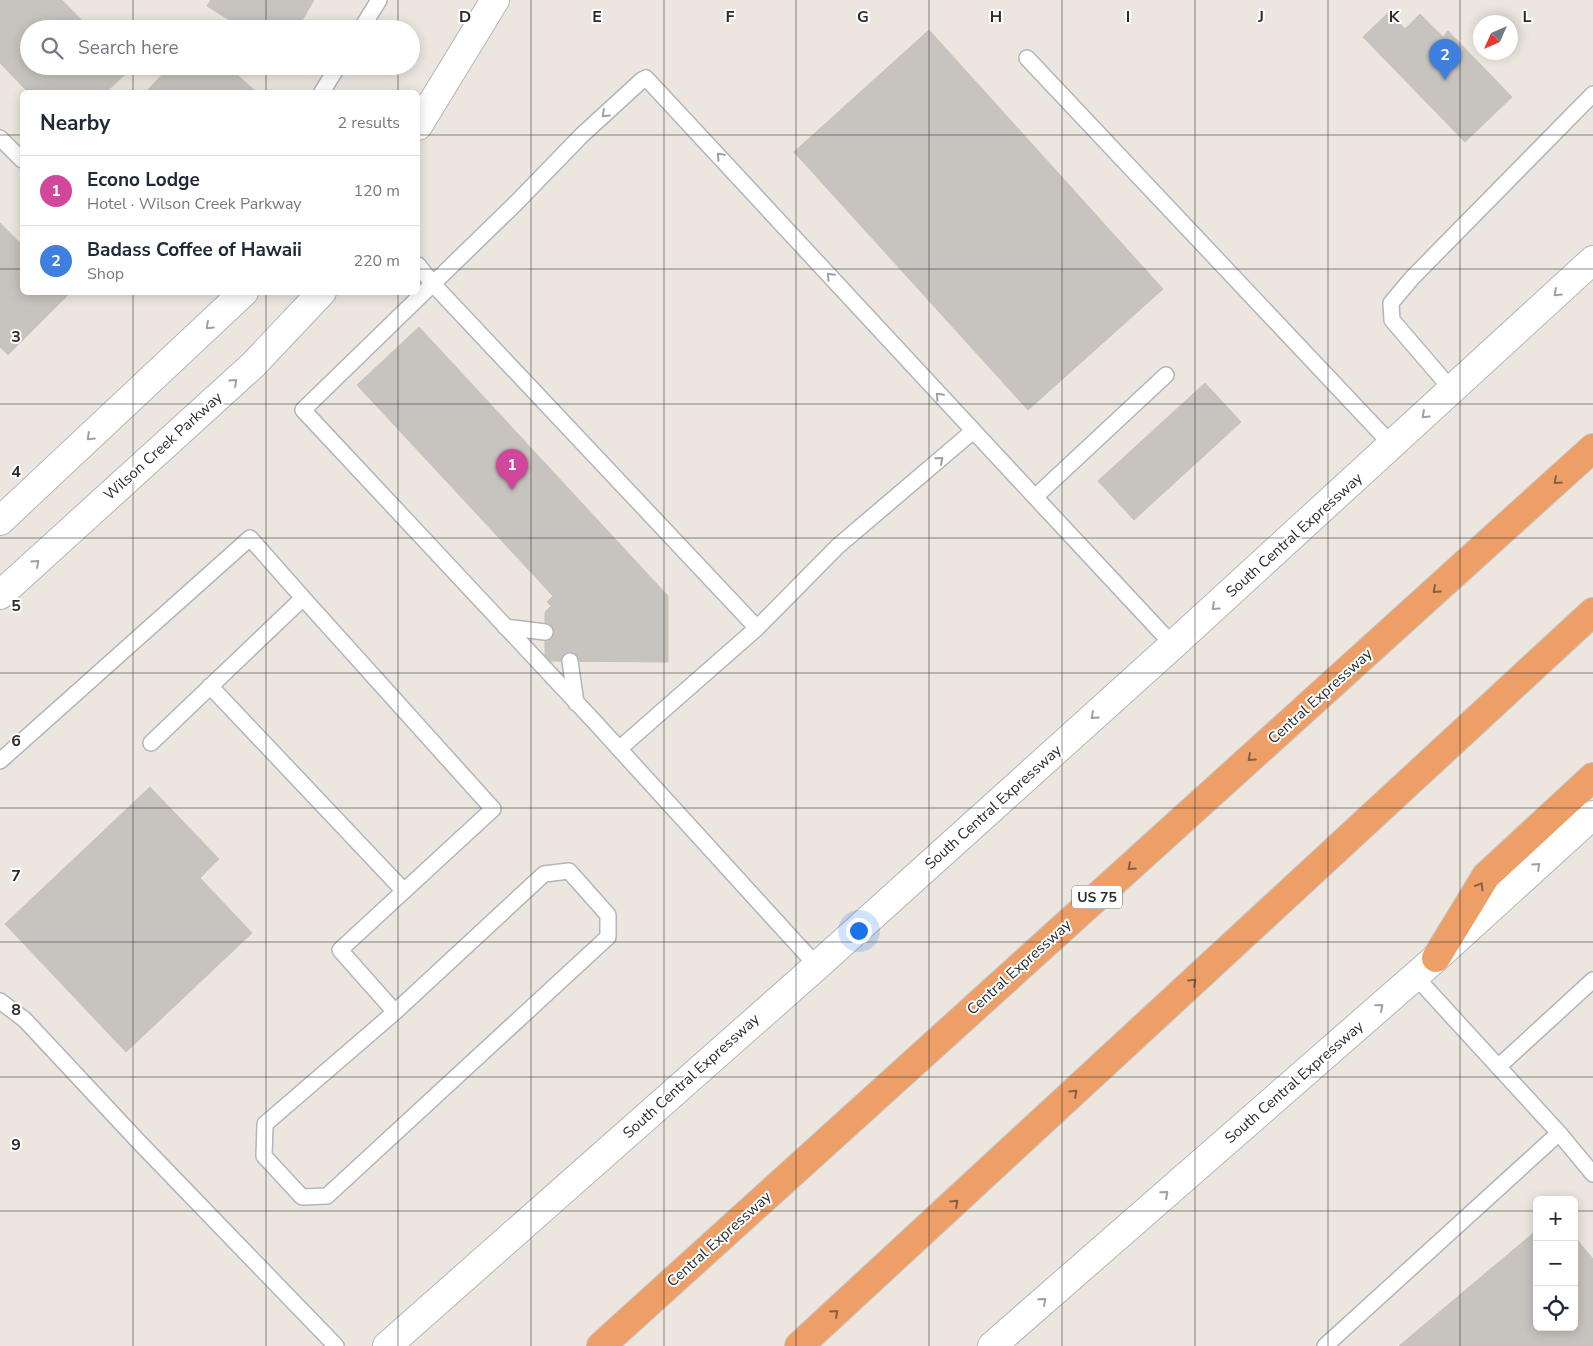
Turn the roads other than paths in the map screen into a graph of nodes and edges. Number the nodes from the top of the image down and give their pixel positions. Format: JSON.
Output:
{"nodes":[{"id":1,"x":379,"y":0,"type":"edge"},
{"id":2,"x":495,"y":0,"type":"edge"},
{"id":3,"x":367,"y":20,"type":"edge"},
{"id":4,"x":1027,"y":58,"type":"dead end"},
{"id":5,"x":332,"y":75,"type":"edge"},
{"id":6,"x":323,"y":90,"type":"edge"},
{"id":7,"x":1593,"y":94,"type":"edge"},
{"id":8,"x":420,"y":123,"type":"edge"},
{"id":9,"x":0,"y":138,"type":"edge"},
{"id":10,"x":20,"y":158,"type":"edge"},
{"id":11,"x":1593,"y":260,"type":"edge"},
{"id":12,"x":420,"y":268,"type":"edge"},
{"id":13,"x":433,"y":284,"type":"junction"},
{"id":14,"x":241,"y":295,"type":"edge"},
{"id":15,"x":319,"y":295,"type":"edge"},
{"id":16,"x":1166,"y":375,"type":"dead end"},
{"id":17,"x":1452,"y":390,"type":"junction"},
{"id":18,"x":972,"y":432,"type":"junction"},
{"id":19,"x":1392,"y":445,"type":"junction"},
{"id":20,"x":1593,"y":448,"type":"edge"},
{"id":21,"x":1035,"y":497,"type":"junction"},
{"id":22,"x":0,"y":521,"type":"edge"},
{"id":23,"x":0,"y":596,"type":"edge"},
{"id":24,"x":302,"y":598,"type":"junction"},
{"id":25,"x":1593,"y":612,"type":"edge"},
{"id":26,"x":505,"y":626,"type":"junction"},
{"id":27,"x":757,"y":628,"type":"junction"},
{"id":28,"x":544,"y":632,"type":"dead end"},
{"id":29,"x":1173,"y":645,"type":"junction"},
{"id":30,"x":570,"y":661,"type":"dead end"},
{"id":31,"x":210,"y":686,"type":"junction"},
{"id":32,"x":576,"y":703,"type":"junction"},
{"id":33,"x":151,"y":743,"type":"dead end"},
{"id":34,"x":619,"y":749,"type":"junction"},
{"id":35,"x":0,"y":761,"type":"edge"},
{"id":36,"x":1593,"y":777,"type":"edge"},
{"id":37,"x":1593,"y":815,"type":"edge"},
{"id":38,"x":404,"y":891,"type":"junction"},
{"id":39,"x":1436,"y":958,"type":"junction"},
{"id":40,"x":817,"y":966,"type":"junction"},
{"id":41,"x":1415,"y":976,"type":"junction"},
{"id":42,"x":1593,"y":980,"type":"edge"},
{"id":43,"x":0,"y":1001,"type":"edge"},
{"id":44,"x":395,"y":1012,"type":"junction"},
{"id":45,"x":1498,"y":1067,"type":"junction"},
{"id":46,"x":1559,"y":1132,"type":"junction"},
{"id":47,"x":1593,"y":1174,"type":"edge"},
{"id":48,"x":1005,"y":1342,"type":"edge"},
{"id":49,"x":336,"y":1346,"type":"edge"},
{"id":50,"x":387,"y":1346,"type":"edge"},
{"id":51,"x":601,"y":1346,"type":"edge"},
{"id":52,"x":799,"y":1346,"type":"edge"},
{"id":53,"x":1324,"y":1346,"type":"edge"}],
"edges":[{"from":1,"to":3,"type":"lane"},
{"from":2,"to":8,"type":"main road"},
{"from":4,"to":19,"type":"lane"},
{"from":5,"to":6,"type":"lane"},
{"from":7,"to":17,"type":"lane"},
{"from":9,"to":10,"type":"lane"},
{"from":11,"to":17,"type":"main road","name":"South Central Expressway","one_way":true},
{"from":12,"to":13,"type":"lane"},
{"from":18,"to":13,"type":"lane","one_way":true},
{"from":13,"to":26,"type":"lane"},
{"from":13,"to":27,"type":"lane"},
{"from":14,"to":22,"type":"main road","one_way":true},
{"from":23,"to":15,"type":"main road","name":"Wilson Creek Parkway","one_way":true},
{"from":16,"to":21,"type":"lane"},
{"from":17,"to":19,"type":"main road","name":"South Central Expressway","one_way":true},
{"from":18,"to":21,"type":"lane"},
{"from":27,"to":18,"type":"lane","one_way":true},
{"from":19,"to":29,"type":"main road","name":"South Central Expressway","one_way":true},
{"from":20,"to":51,"type":"highway","name":"Central Expressway","number":"US 75","one_way":true},
{"from":21,"to":29,"type":"lane"},
{"from":24,"to":31,"type":"lane"},
{"from":24,"to":35,"type":"lane"},
{"from":24,"to":38,"type":"lane"},
{"from":52,"to":25,"type":"highway","one_way":true},
{"from":26,"to":28,"type":"lane"},
{"from":26,"to":32,"type":"lane"},
{"from":27,"to":34,"type":"lane"},
{"from":29,"to":40,"type":"main road","name":"South Central Expressway","one_way":true},
{"from":30,"to":32,"type":"lane"},
{"from":31,"to":33,"type":"lane"},
{"from":31,"to":38,"type":"lane"},
{"from":32,"to":34,"type":"lane"},
{"from":34,"to":40,"type":"lane"},
{"from":39,"to":36,"type":"highway","one_way":true},
{"from":39,"to":37,"type":"main road","name":"South Central Expressway","one_way":true},
{"from":38,"to":44,"type":"lane"},
{"from":39,"to":41,"type":"main road","name":"South Central Expressway"},
{"from":40,"to":50,"type":"main road","name":"South Central Expressway"},
{"from":41,"to":45,"type":"lane"},
{"from":48,"to":41,"type":"main road","name":"South Central Expressway","one_way":true},
{"from":42,"to":45,"type":"lane"},
{"from":43,"to":49,"type":"lane"},
{"from":44,"to":44,"type":"lane"},
{"from":45,"to":46,"type":"lane"},
{"from":46,"to":47,"type":"lane"},
{"from":46,"to":53,"type":"lane"}]}
